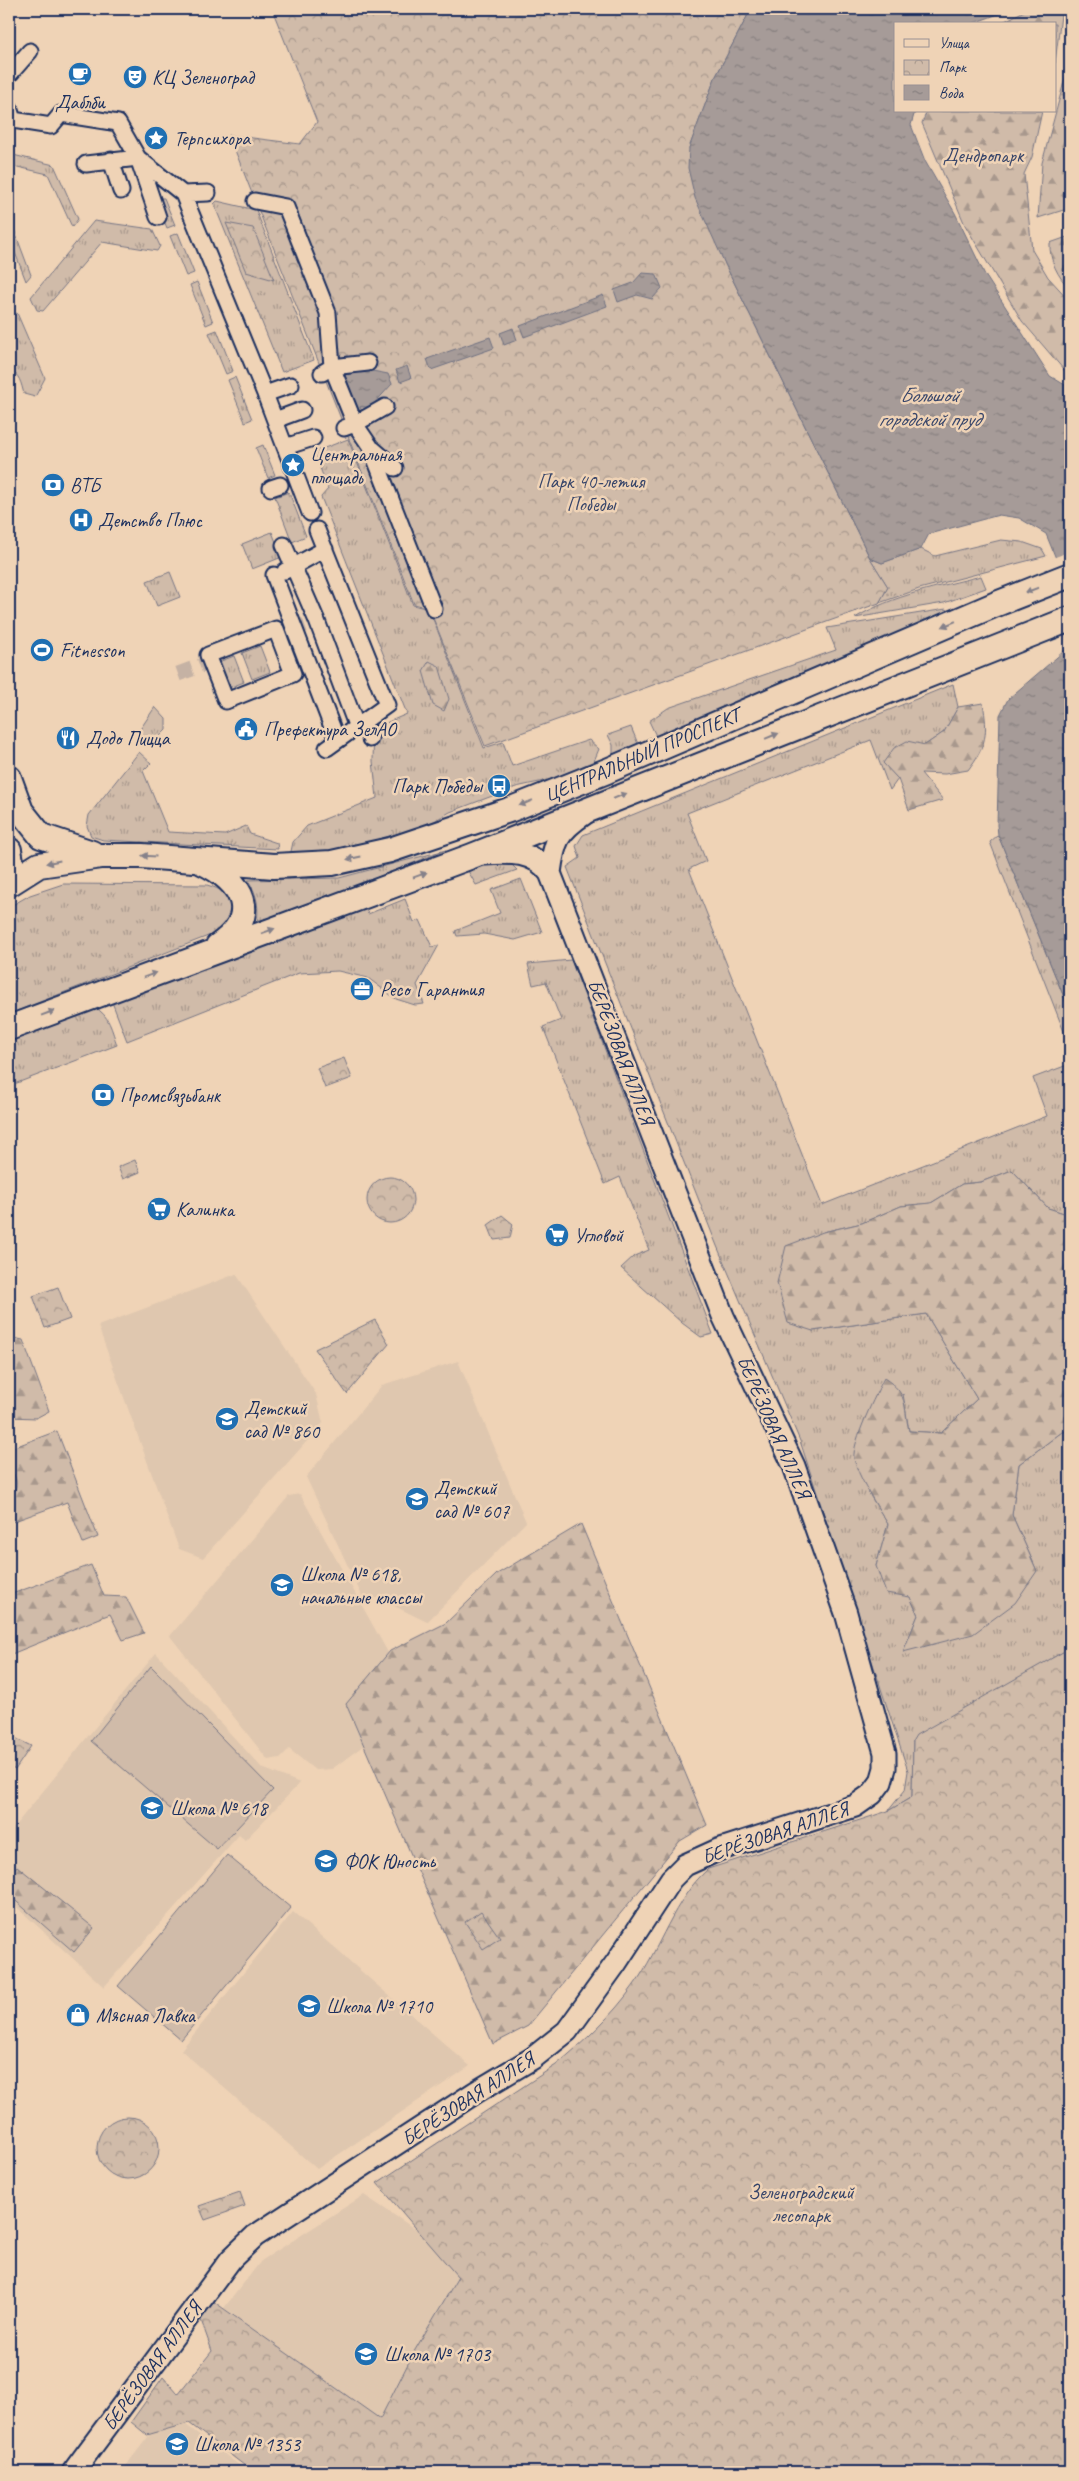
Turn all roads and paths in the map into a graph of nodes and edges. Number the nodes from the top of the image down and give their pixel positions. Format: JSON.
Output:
{"nodes":[{"id":1,"x":30,"y":51,"type":"dead end"},
{"id":2,"x":12,"y":69,"type":"edge"},
{"id":3,"x":9,"y":106,"type":"edge"},
{"id":4,"x":138,"y":158,"type":"junction"},
{"id":5,"x":111,"y":160,"type":"junction"},
{"id":6,"x":86,"y":164,"type":"dead end"},
{"id":7,"x":121,"y":191,"type":"dead end"},
{"id":8,"x":208,"y":192,"type":"dead end"},
{"id":9,"x":183,"y":194,"type":"junction"},
{"id":10,"x":254,"y":201,"type":"dead end"},
{"id":11,"x":158,"y":217,"type":"dead end"},
{"id":12,"x":368,"y":363,"type":"dead end"},
{"id":13,"x":327,"y":370,"type":"junction"},
{"id":14,"x":291,"y":384,"type":"dead end"},
{"id":15,"x":265,"y":394,"type":"junction"},
{"id":16,"x":385,"y":407,"type":"dead end"},
{"id":17,"x":302,"y":410,"type":"dead end"},
{"id":18,"x":275,"y":420,"type":"junction"},
{"id":19,"x":350,"y":426,"type":"junction"},
{"id":20,"x":313,"y":438,"type":"dead end"},
{"id":21,"x":370,"y":446,"type":"junction"},
{"id":22,"x":285,"y":447,"type":"junction"},
{"id":23,"x":395,"y":468,"type":"dead end"},
{"id":24,"x":310,"y":513,"type":"dead end"},
{"id":25,"x":317,"y":530,"type":"dead end"},
{"id":26,"x":284,"y":545,"type":"dead end"},
{"id":27,"x":325,"y":549,"type":"junction"},
{"id":28,"x":284,"y":571,"type":"junction"},
{"id":29,"x":1070,"y":575,"type":"edge"},
{"id":30,"x":440,"y":608,"type":"dead end"},
{"id":31,"x":1070,"y":619,"type":"edge"},
{"id":32,"x":278,"y":635,"type":"joint"},
{"id":33,"x":356,"y":725,"type":"junction"},
{"id":34,"x":370,"y":739,"type":"dead end"},
{"id":35,"x":9,"y":778,"type":"edge"},
{"id":36,"x":597,"y":805,"type":"junction"},
{"id":37,"x":101,"y":856,"type":"junction"},
{"id":38,"x":472,"y":856,"type":"junction"},
{"id":39,"x":197,"y":859,"type":"junction"},
{"id":40,"x":10,"y":869,"type":"edge"},
{"id":41,"x":550,"y":873,"type":"junction"},
{"id":42,"x":206,"y":954,"type":"junction"},
{"id":43,"x":9,"y":1028,"type":"edge"},
{"id":44,"x":73,"y":2472,"type":"edge"}],
"edges":[{"from":1,"to":2,"type":"street"},
{"from":3,"to":4,"type":"street"},
{"from":4,"to":5,"type":"street"},
{"from":4,"to":9,"type":"street"},
{"from":4,"to":11,"type":"street"},
{"from":5,"to":6,"type":"street"},
{"from":5,"to":7,"type":"street"},
{"from":8,"to":9,"type":"street"},
{"from":9,"to":15,"type":"street"},
{"from":10,"to":13,"type":"street"},
{"from":12,"to":13,"type":"street"},
{"from":13,"to":19,"type":"street"},
{"from":14,"to":15,"type":"street"},
{"from":15,"to":18,"type":"street"},
{"from":16,"to":19,"type":"street"},
{"from":17,"to":18,"type":"street"},
{"from":18,"to":22,"type":"street"},
{"from":19,"to":21,"type":"street"},
{"from":20,"to":22,"type":"street"},
{"from":21,"to":23,"type":"street"},
{"from":21,"to":30,"type":"street"},
{"from":22,"to":24,"type":"street"},
{"from":25,"to":27,"type":"street"},
{"from":26,"to":28,"type":"street"},
{"from":27,"to":28,"type":"street"},
{"from":27,"to":33,"type":"street"},
{"from":28,"to":33,"type":"street"},
{"from":28,"to":33,"type":"street"},
{"from":29,"to":39,"type":"main road","name":"ЦЕНТРАЛЬНЫЙ ПРОСПЕКТ","one_way":true},
{"from":36,"to":31,"type":"main road","name":"ЦЕНТРАЛЬНЫЙ ПРОСПЕКТ","one_way":true},
{"from":32,"to":32,"type":"street"},
{"from":33,"to":34,"type":"street"},
{"from":35,"to":37,"type":"main road"},
{"from":36,"to":38,"type":"main road","name":"ЦЕНТРАЛЬНЫЙ ПРОСПЕКТ"},
{"from":36,"to":41,"type":"street"},
{"from":39,"to":37,"type":"main road","name":"ЦЕНТРАЛЬНЫЙ ПРОСПЕКТ","one_way":true},
{"from":37,"to":40,"type":"main road","name":"ЦЕНТРАЛЬНЫЙ ПРОСПЕКТ","one_way":true},
{"from":38,"to":41,"type":"street"},
{"from":42,"to":38,"type":"main road","name":"ЦЕНТРАЛЬНЫЙ ПРОСПЕКТ","one_way":true},
{"from":39,"to":42,"type":"main road","name":"ЦЕНТРАЛЬНЫЙ ПРОСПЕКТ"},
{"from":41,"to":44,"type":"street","name":"БЕРЁЗОВАЯ АЛЛЕЯ"},
{"from":43,"to":42,"type":"main road","name":"ЦЕНТРАЛЬНЫЙ ПРОСПЕКТ","one_way":true}]}
